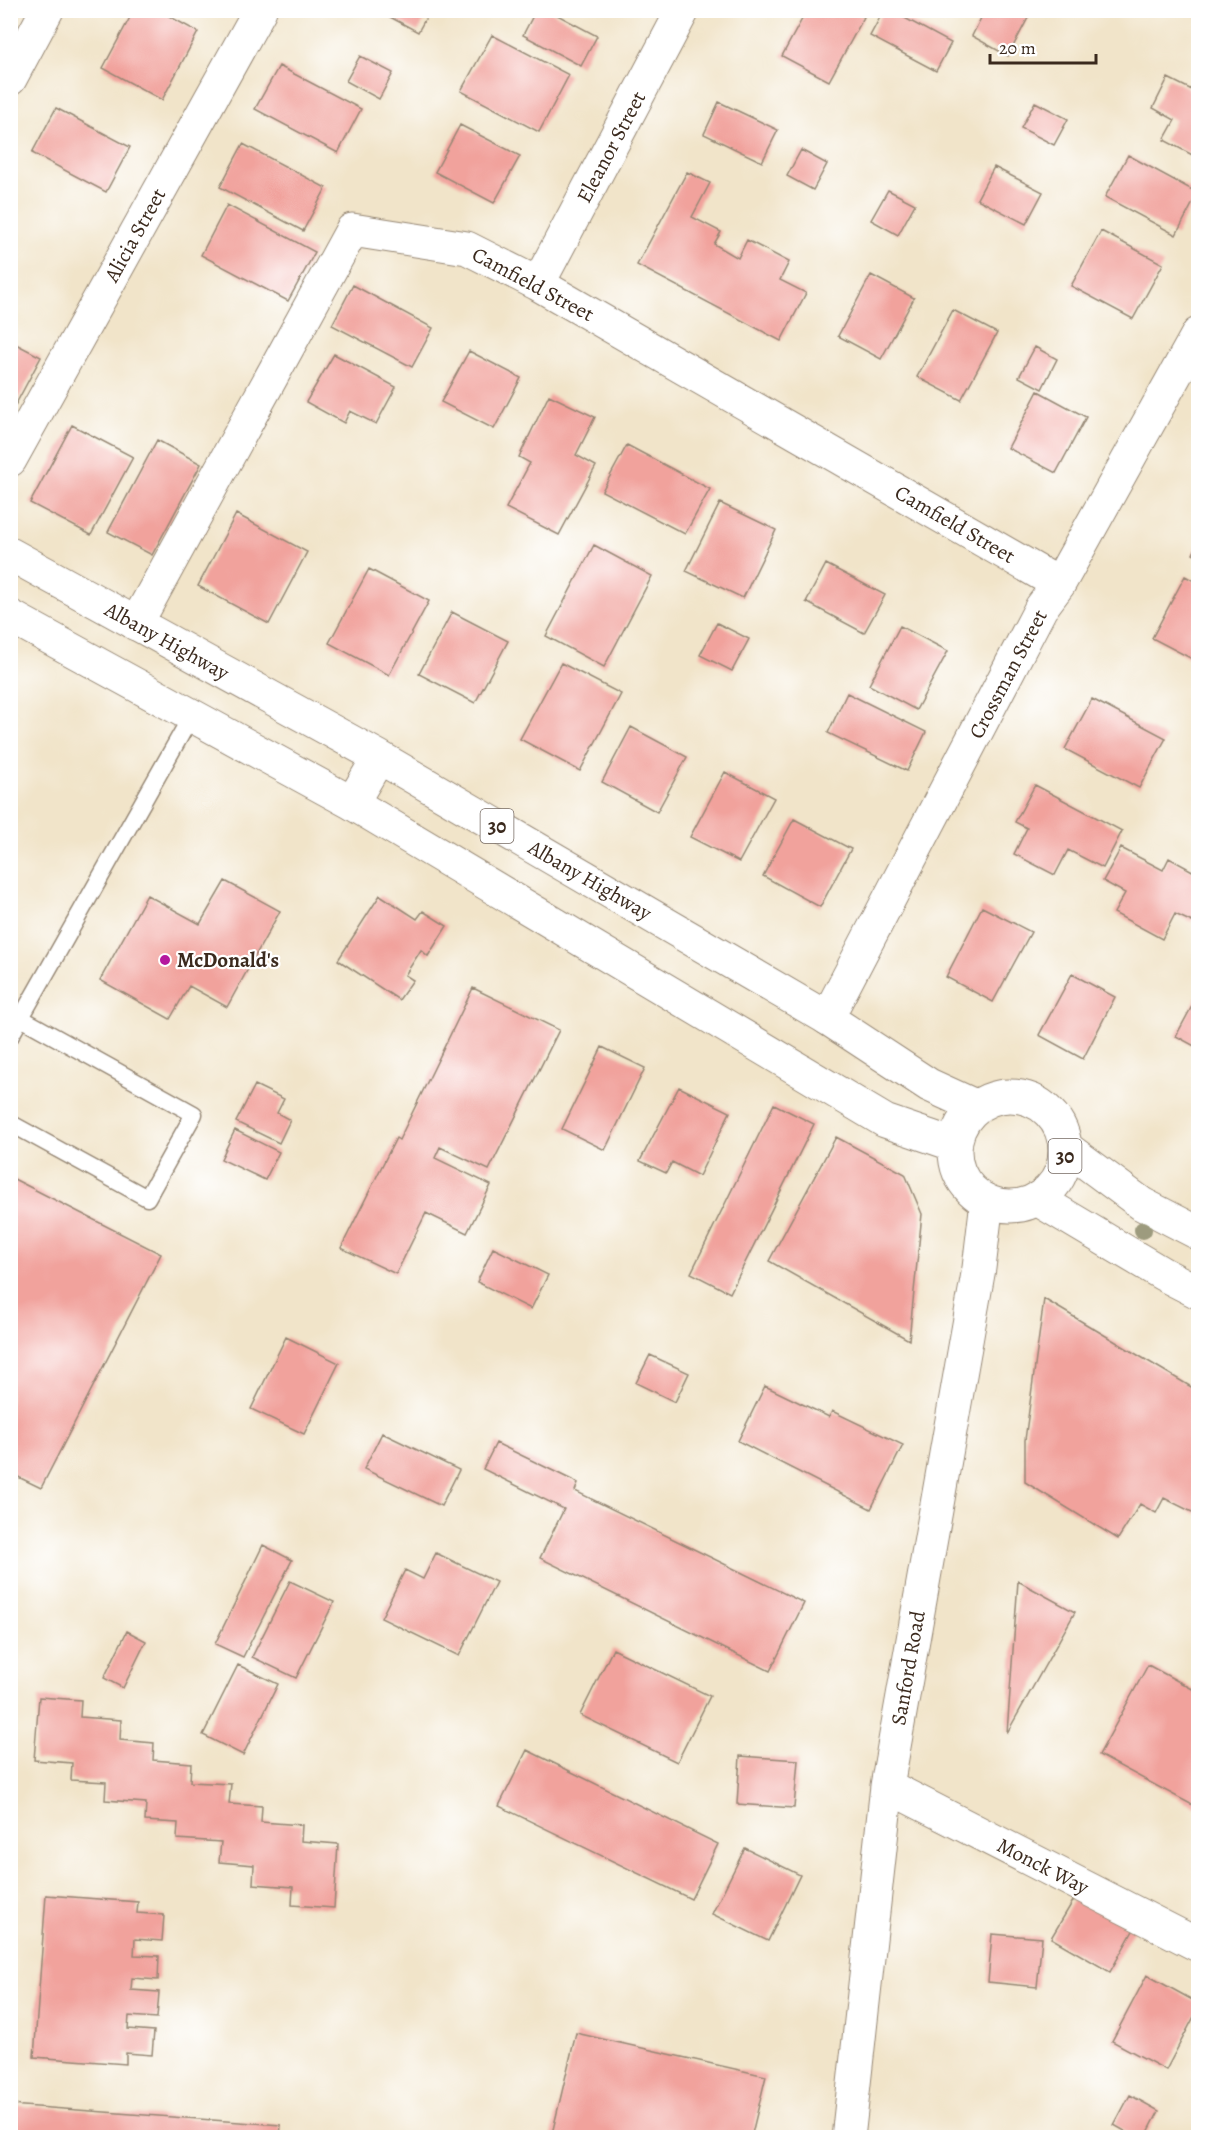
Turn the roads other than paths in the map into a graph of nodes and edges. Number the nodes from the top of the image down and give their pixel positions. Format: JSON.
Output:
{"nodes":[{"id":1,"x":47,"y":10,"type":"edge"},
{"id":2,"x":260,"y":10,"type":"edge"},
{"id":3,"x":683,"y":10,"type":"edge"},
{"id":4,"x":10,"y":79,"type":"edge"},
{"id":5,"x":538,"y":284,"type":"junction"},
{"id":6,"x":1198,"y":334,"type":"edge"},
{"id":7,"x":10,"y":460,"type":"edge"},
{"id":8,"x":10,"y":554,"type":"edge"},
{"id":9,"x":1059,"y":584,"type":"junction"},
{"id":10,"x":10,"y":616,"type":"edge"},
{"id":11,"x":136,"y":624,"type":"junction"},
{"id":12,"x":192,"y":715,"type":"junction"},
{"id":13,"x":379,"y":758,"type":"junction"},
{"id":14,"x":352,"y":803,"type":"junction"},
{"id":15,"x":21,"y":1018,"type":"junction"},
{"id":16,"x":827,"y":1018,"type":"junction"},
{"id":17,"x":10,"y":1038,"type":"edge"},
{"id":18,"x":977,"y":1107,"type":"junction"},
{"id":19,"x":10,"y":1123,"type":"edge"},
{"id":20,"x":955,"y":1145,"type":"junction"},
{"id":21,"x":1065,"y":1147,"type":"junction"},
{"id":22,"x":1037,"y":1199,"type":"junction"},
{"id":23,"x":987,"y":1200,"type":"junction"},
{"id":24,"x":1198,"y":1233,"type":"edge"},
{"id":25,"x":1198,"y":1292,"type":"edge"},
{"id":26,"x":887,"y":1786,"type":"junction"},
{"id":27,"x":1198,"y":1945,"type":"edge"},
{"id":28,"x":848,"y":2138,"type":"edge"}],
"edges":[{"from":1,"to":4,"type":"main road"},
{"from":2,"to":7,"type":"main road","name":"Alicia Street"},
{"from":3,"to":5,"type":"main road","name":"Eleanor Street"},
{"from":5,"to":9,"type":"main road","name":"Camfield Street"},
{"from":5,"to":11,"type":"main road","name":"Camfield Street"},
{"from":6,"to":9,"type":"main road","name":"Crossman Street"},
{"from":8,"to":11,"type":"main road","name":"Albany Highway","number":"30"},
{"from":9,"to":16,"type":"main road","name":"Crossman Street"},
{"from":10,"to":12,"type":"main road"},
{"from":11,"to":13,"type":"main road","name":"Albany Highway","number":"30"},
{"from":12,"to":14,"type":"main road"},
{"from":12,"to":15,"type":"lane"},
{"from":13,"to":14,"type":"main road"},
{"from":13,"to":16,"type":"main road","name":"Albany Highway","number":"30"},
{"from":14,"to":20,"type":"main road"},
{"from":15,"to":17,"type":"lane"},
{"from":15,"to":19,"type":"lane"},
{"from":16,"to":18,"type":"main road","name":"Albany Highway","number":"30"},
{"from":18,"to":20,"type":"main road"},
{"from":18,"to":21,"type":"main road","number":"30"},
{"from":20,"to":23,"type":"main road","number":"30"},
{"from":21,"to":22,"type":"main road","number":"30"},
{"from":21,"to":24,"type":"main road","number":"30"},
{"from":22,"to":23,"type":"main road","number":"30"},
{"from":22,"to":25,"type":"main road","number":"30"},
{"from":23,"to":26,"type":"main road","name":"Sanford Road"},
{"from":26,"to":27,"type":"main road","name":"Monck Way"},
{"from":26,"to":28,"type":"main road","name":"Sanford Road"}]}
